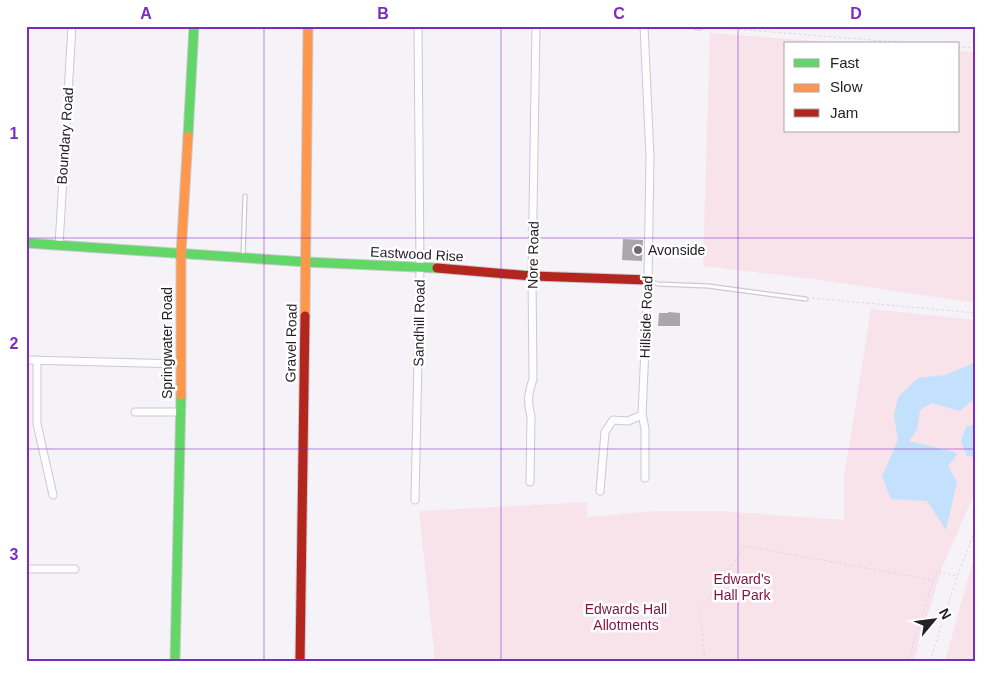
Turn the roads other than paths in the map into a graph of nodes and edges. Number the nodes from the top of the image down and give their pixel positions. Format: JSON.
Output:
{"nodes":[{"id":1,"x":72,"y":26,"type":"edge"},
{"id":2,"x":194,"y":26,"type":"edge"},
{"id":3,"x":308,"y":26,"type":"edge"},
{"id":4,"x":418,"y":26,"type":"edge"},
{"id":5,"x":536,"y":26,"type":"edge"},
{"id":6,"x":644,"y":26,"type":"edge"},
{"id":7,"x":245,"y":196,"type":"dead end"},
{"id":8,"x":26,"y":243,"type":"edge"},
{"id":9,"x":59,"y":245,"type":"junction"},
{"id":10,"x":180,"y":254,"type":"junction"},
{"id":11,"x":243,"y":258,"type":"junction"},
{"id":12,"x":306,"y":262,"type":"junction"},
{"id":13,"x":420,"y":267,"type":"junction"},
{"id":14,"x":532,"y":276,"type":"junction"},
{"id":15,"x":648,"y":280,"type":"junction"},
{"id":16,"x":806,"y":299,"type":"road end"},
{"id":17,"x":26,"y":360,"type":"edge"},
{"id":18,"x":37,"y":360,"type":"junction"},
{"id":19,"x":182,"y":364,"type":"junction"},
{"id":20,"x":135,"y":412,"type":"dead end"},
{"id":21,"x":180,"y":412,"type":"junction"},
{"id":22,"x":642,"y":414,"type":"junction"},
{"id":23,"x":645,"y":478,"type":"dead end"},
{"id":24,"x":530,"y":482,"type":"dead end"},
{"id":25,"x":600,"y":491,"type":"dead end"},
{"id":26,"x":53,"y":494,"type":"dead end"},
{"id":27,"x":414,"y":500,"type":"dead end"},
{"id":28,"x":26,"y":569,"type":"edge"},
{"id":29,"x":75,"y":569,"type":"dead end"},
{"id":30,"x":175,"y":661,"type":"edge"},
{"id":31,"x":300,"y":661,"type":"edge"}],
"edges":[{"from":1,"to":9,"type":"street","name":"Boundary Road"},
{"from":2,"to":10,"type":"street","name":"Springwater Road"},
{"from":3,"to":12,"type":"street","name":"Gravel Road"},
{"from":4,"to":13,"type":"street","name":"Sandhill Road"},
{"from":5,"to":14,"type":"street","name":"Nore Road"},
{"from":6,"to":15,"type":"street","name":"Hillside Road"},
{"from":7,"to":11,"type":"lane"},
{"from":8,"to":9,"type":"street","name":"Eastwood Rise"},
{"from":9,"to":10,"type":"street","name":"Eastwood Rise"},
{"from":10,"to":11,"type":"street","name":"Eastwood Rise"},
{"from":10,"to":19,"type":"street","name":"Springwater Road"},
{"from":11,"to":12,"type":"street","name":"Eastwood Rise"},
{"from":12,"to":13,"type":"street","name":"Eastwood Rise"},
{"from":12,"to":31,"type":"street","name":"Gravel Road"},
{"from":13,"to":14,"type":"street","name":"Eastwood Rise"},
{"from":13,"to":27,"type":"street","name":"Sandhill Road"},
{"from":14,"to":15,"type":"street","name":"Eastwood Rise"},
{"from":14,"to":24,"type":"street","name":"Nore Road"},
{"from":15,"to":16,"type":"lane","name":"Eastwood Rise"},
{"from":15,"to":22,"type":"street","name":"Hillside Road"},
{"from":17,"to":18,"type":"street"},
{"from":18,"to":19,"type":"street"},
{"from":18,"to":26,"type":"street"},
{"from":19,"to":21,"type":"street","name":"Springwater Road"},
{"from":20,"to":21,"type":"street"},
{"from":21,"to":30,"type":"street","name":"Springwater Road"},
{"from":22,"to":23,"type":"street","name":"Hillside Road"},
{"from":22,"to":25,"type":"street"},
{"from":28,"to":29,"type":"street"}]}
